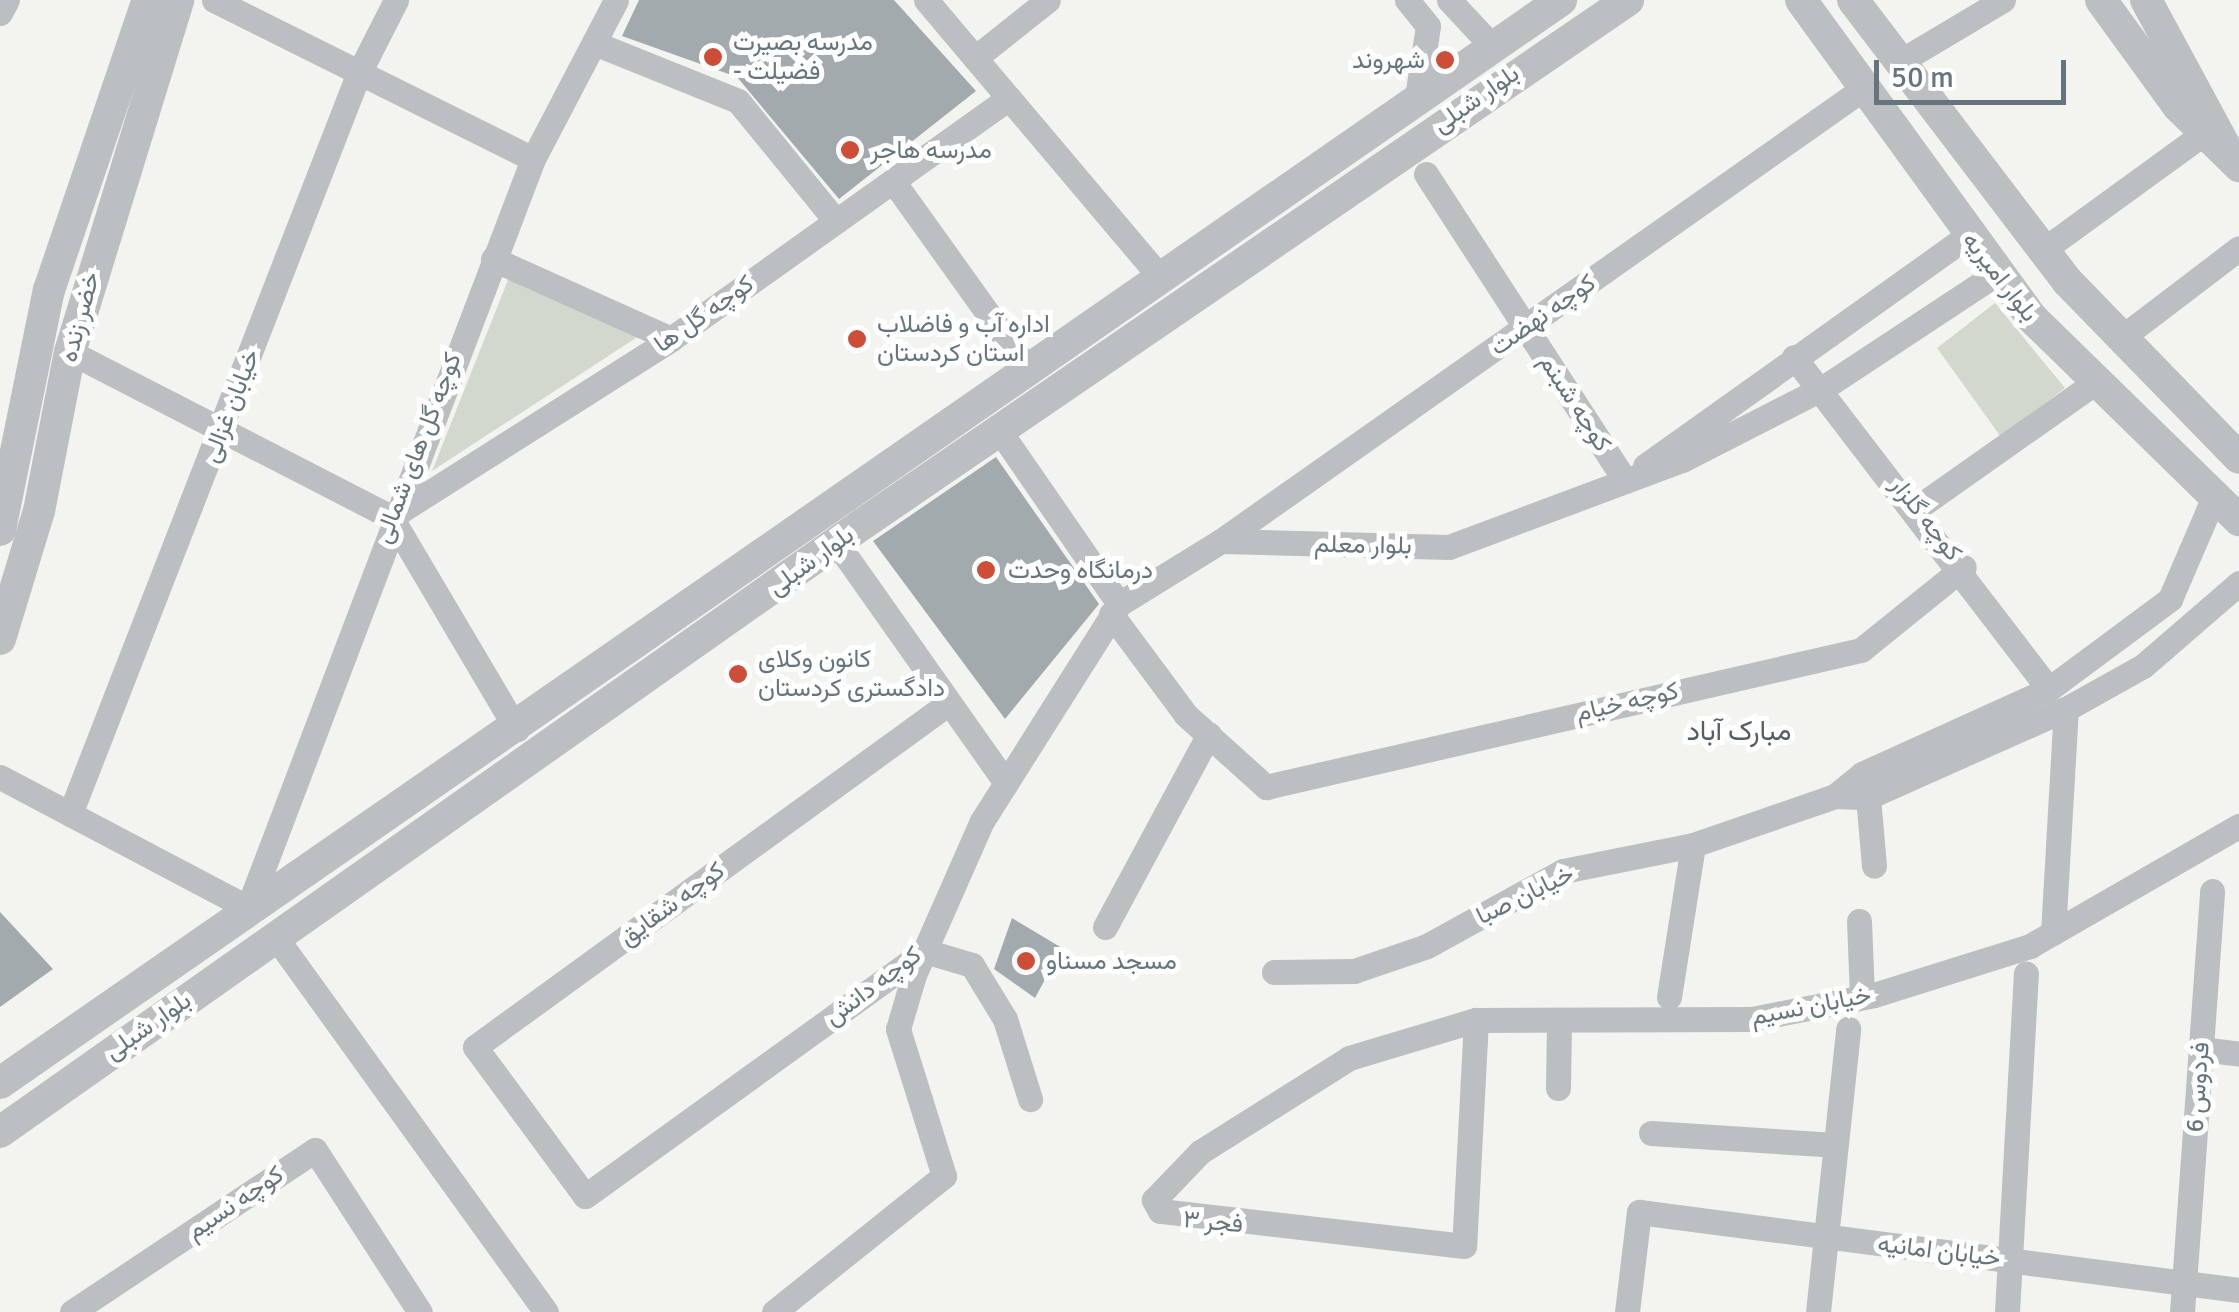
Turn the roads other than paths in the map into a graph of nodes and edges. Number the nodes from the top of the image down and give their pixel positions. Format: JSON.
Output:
{"nodes":[{"id":1,"x":7,"y":0,"type":"edge"},
{"id":2,"x":148,"y":0,"type":"edge"},
{"id":3,"x":178,"y":0,"type":"edge"},
{"id":4,"x":214,"y":0,"type":"edge"},
{"id":5,"x":396,"y":0,"type":"edge"},
{"id":6,"x":616,"y":0,"type":"edge"},
{"id":7,"x":926,"y":0,"type":"edge"},
{"id":8,"x":1048,"y":0,"type":"edge"},
{"id":9,"x":1408,"y":0,"type":"edge"},
{"id":10,"x":1449,"y":0,"type":"edge"},
{"id":11,"x":1560,"y":0,"type":"edge"},
{"id":12,"x":1628,"y":0,"type":"edge"},
{"id":13,"x":1801,"y":0,"type":"edge"},
{"id":14,"x":1853,"y":0,"type":"edge"},
{"id":15,"x":2003,"y":0,"type":"edge"},
{"id":16,"x":2101,"y":0,"type":"edge"},
{"id":17,"x":2146,"y":0,"type":"edge"},
{"id":18,"x":0,"y":13,"type":"edge"},
{"id":19,"x":594,"y":43,"type":"junction"},
{"id":20,"x":1491,"y":45,"type":"junction"},
{"id":21,"x":975,"y":58,"type":"junction"},
{"id":22,"x":1898,"y":62,"type":"junction"},
{"id":23,"x":358,"y":75,"type":"junction"},
{"id":24,"x":1864,"y":88,"type":"junction"},
{"id":25,"x":1416,"y":97,"type":"junction"},
{"id":26,"x":1009,"y":98,"type":"junction"},
{"id":27,"x":2228,"y":145,"type":"edge"},
{"id":28,"x":533,"y":159,"type":"junction"},
{"id":29,"x":1426,"y":174,"type":"dead end"},
{"id":30,"x":892,"y":181,"type":"junction"},
{"id":31,"x":836,"y":222,"type":"junction"},
{"id":32,"x":1967,"y":236,"type":"junction"},
{"id":33,"x":2239,"y":248,"type":"edge"},
{"id":34,"x":2042,"y":250,"type":"junction"},
{"id":35,"x":493,"y":259,"type":"junction"},
{"id":36,"x":1996,"y":274,"type":"junction"},
{"id":37,"x":1160,"y":277,"type":"junction"},
{"id":38,"x":1525,"y":327,"type":"junction"},
{"id":39,"x":2121,"y":338,"type":"junction"},
{"id":40,"x":671,"y":339,"type":"junction"},
{"id":41,"x":70,"y":352,"type":"junction"},
{"id":42,"x":1794,"y":357,"type":"junction"},
{"id":43,"x":1026,"y":368,"type":"junction"},
{"id":44,"x":2094,"y":383,"type":"junction"},
{"id":45,"x":1823,"y":388,"type":"junction"},
{"id":46,"x":2176,"y":397,"type":"junction"},
{"id":47,"x":224,"y":424,"type":"junction"},
{"id":48,"x":999,"y":430,"type":"junction"},
{"id":49,"x":2144,"y":431,"type":"junction"},
{"id":50,"x":2239,"y":458,"type":"edge"},
{"id":51,"x":1625,"y":482,"type":"junction"},
{"id":52,"x":2214,"y":497,"type":"junction"},
{"id":53,"x":1917,"y":508,"type":"junction"},
{"id":54,"x":390,"y":517,"type":"junction"},
{"id":55,"x":2239,"y":520,"type":"edge"},
{"id":56,"x":0,"y":530,"type":"edge"},
{"id":57,"x":1221,"y":541,"type":"junction"},
{"id":58,"x":836,"y":542,"type":"junction"},
{"id":59,"x":1964,"y":567,"type":"junction"},
{"id":60,"x":2237,"y":593,"type":"edge"},
{"id":61,"x":1114,"y":609,"type":"junction"},
{"id":62,"x":0,"y":639,"type":"edge"},
{"id":63,"x":2049,"y":689,"type":"junction"},
{"id":64,"x":946,"y":704,"type":"junction"},
{"id":65,"x":2066,"y":709,"type":"junction"},
{"id":66,"x":517,"y":730,"type":"junction"},
{"id":67,"x":1210,"y":734,"type":"junction"},
{"id":68,"x":0,"y":777,"type":"edge"},
{"id":69,"x":1006,"y":784,"type":"junction"},
{"id":70,"x":1835,"y":796,"type":"junction"},
{"id":71,"x":1868,"y":797,"type":"junction"},
{"id":72,"x":70,"y":814,"type":"junction"},
{"id":73,"x":2239,"y":826,"type":"edge"},
{"id":74,"x":1692,"y":845,"type":"junction"},
{"id":75,"x":1874,"y":866,"type":"dead end"},
{"id":76,"x":2212,"y":891,"type":"dead end"},
{"id":77,"x":248,"y":908,"type":"junction"},
{"id":78,"x":1859,"y":922,"type":"dead end"},
{"id":79,"x":1104,"y":926,"type":"dead end"},
{"id":80,"x":2053,"y":933,"type":"junction"},
{"id":81,"x":277,"y":939,"type":"junction"},
{"id":82,"x":925,"y":951,"type":"junction"},
{"id":83,"x":1274,"y":972,"type":"dead end"},
{"id":84,"x":2026,"y":974,"type":"dead end"},
{"id":85,"x":1670,"y":996,"type":"dead end"},
{"id":86,"x":1862,"y":997,"type":"junction"},
{"id":87,"x":1476,"y":1020,"type":"junction"},
{"id":88,"x":1559,"y":1021,"type":"junction"},
{"id":89,"x":1848,"y":1030,"type":"dead end"},
{"id":90,"x":2201,"y":1049,"type":"junction"},
{"id":91,"x":2239,"y":1054,"type":"edge"},
{"id":92,"x":1349,"y":1058,"type":"joint"},
{"id":93,"x":0,"y":1083,"type":"edge"},
{"id":94,"x":1558,"y":1088,"type":"dead end"},
{"id":95,"x":1030,"y":1098,"type":"dead end"},
{"id":96,"x":528,"y":1126,"type":"joint"},
{"id":97,"x":0,"y":1132,"type":"edge"},
{"id":98,"x":1651,"y":1133,"type":"dead end"},
{"id":99,"x":1835,"y":1145,"type":"junction"},
{"id":100,"x":1826,"y":1236,"type":"junction"},
{"id":101,"x":2012,"y":1260,"type":"junction"},
{"id":102,"x":2184,"y":1282,"type":"junction"},
{"id":103,"x":2239,"y":1290,"type":"edge"},
{"id":104,"x":72,"y":1312,"type":"edge"},
{"id":105,"x":420,"y":1312,"type":"edge"},
{"id":106,"x":546,"y":1312,"type":"edge"},
{"id":107,"x":774,"y":1312,"type":"edge"},
{"id":108,"x":1626,"y":1312,"type":"edge"},
{"id":109,"x":1818,"y":1312,"type":"edge"},
{"id":110,"x":2008,"y":1312,"type":"edge"},
{"id":111,"x":2182,"y":1312,"type":"edge"}],
"edges":[{"from":1,"to":18,"type":"street"},
{"from":2,"to":56,"type":"street","name":"خضر زنده"},
{"from":3,"to":41,"type":"street","name":"خضر زنده"},
{"from":4,"to":23,"type":"street"},
{"from":5,"to":23,"type":"street","name":"خیابان غزالی"},
{"from":6,"to":19,"type":"street","name":"کوچه گل های شمالی"},
{"from":7,"to":21,"type":"street"},
{"from":8,"to":21,"type":"street"},
{"from":9,"to":25,"type":"street"},
{"from":10,"to":20,"type":"street"},
{"from":11,"to":20,"type":"street","name":"بلوار شبلی"},
{"from":12,"to":48,"type":"street","name":"بلوار شبلی"},
{"from":13,"to":24,"type":"street","name":"بلوار امیریه"},
{"from":14,"to":22,"type":"street","name":"بلوار امیریه"},
{"from":15,"to":22,"type":"street"},
{"from":16,"to":27,"type":"street"},
{"from":17,"to":27,"type":"street"},
{"from":19,"to":28,"type":"street","name":"کوچه گل های شمالی"},
{"from":19,"to":31,"type":"street"},
{"from":20,"to":25,"type":"street","name":"بلوار شبلی"},
{"from":21,"to":26,"type":"street"},
{"from":22,"to":34,"type":"street","name":"بلوار امیریه"},
{"from":23,"to":28,"type":"street"},
{"from":23,"to":47,"type":"street","name":"خیابان غزالی"},
{"from":24,"to":32,"type":"street","name":"بلوار امیریه"},
{"from":24,"to":38,"type":"street","name":"کوچه نهضت"},
{"from":25,"to":37,"type":"street","name":"بلوار شبلی"},
{"from":26,"to":30,"type":"street","name":"کوچه گل ها"},
{"from":26,"to":37,"type":"street"},
{"from":27,"to":34,"type":"street"},
{"from":28,"to":35,"type":"street","name":"کوچه گل های شمالی"},
{"from":29,"to":38,"type":"street","name":"کوچه شبنم"},
{"from":30,"to":31,"type":"street","name":"کوچه گل ها"},
{"from":30,"to":43,"type":"street"},
{"from":31,"to":40,"type":"street","name":"کوچه گل ها"},
{"from":32,"to":36,"type":"street","name":"بلوار امیریه"},
{"from":32,"to":42,"type":"street","name":"بلوار معلم"},
{"from":33,"to":39,"type":"street"},
{"from":34,"to":39,"type":"street","name":"بلوار امیریه"},
{"from":35,"to":40,"type":"street"},
{"from":35,"to":54,"type":"street","name":"کوچه گل های شمالی"},
{"from":36,"to":44,"type":"street","name":"بلوار امیریه"},
{"from":36,"to":45,"type":"street","name":"بلوار معلم"},
{"from":37,"to":43,"type":"street","name":"بلوار شبلی"},
{"from":38,"to":51,"type":"street","name":"کوچه شبنم"},
{"from":38,"to":57,"type":"street","name":"کوچه نهضت"},
{"from":39,"to":46,"type":"street","name":"بلوار امیریه"},
{"from":40,"to":54,"type":"street","name":"کوچه گل ها"},
{"from":41,"to":47,"type":"street"},
{"from":41,"to":62,"type":"street","name":"خضر زنده"},
{"from":42,"to":45,"type":"street","name":"کوچه گلزار"},
{"from":42,"to":51,"type":"street","name":"بلوار معلم"},
{"from":43,"to":66,"type":"street","name":"بلوار شبلی"},
{"from":44,"to":49,"type":"street","name":"بلوار امیریه"},
{"from":44,"to":53,"type":"street"},
{"from":45,"to":51,"type":"street","name":"بلوار معلم"},
{"from":45,"to":53,"type":"street","name":"کوچه گلزار"},
{"from":46,"to":49,"type":"street"},
{"from":46,"to":50,"type":"street","name":"بلوار امیریه"},
{"from":47,"to":54,"type":"street"},
{"from":47,"to":72,"type":"street","name":"خیابان غزالی"},
{"from":48,"to":58,"type":"street","name":"بلوار شبلی"},
{"from":48,"to":61,"type":"street"},
{"from":49,"to":52,"type":"street","name":"بلوار امیریه"},
{"from":51,"to":57,"type":"street","name":"بلوار معلم"},
{"from":52,"to":55,"type":"street","name":"بلوار امیریه"},
{"from":52,"to":63,"type":"street","name":"خیابان صبا"},
{"from":53,"to":59,"type":"street","name":"کوچه گلزار"},
{"from":54,"to":66,"type":"street"},
{"from":54,"to":77,"type":"street","name":"کوچه گل های شمالی"},
{"from":57,"to":61,"type":"street"},
{"from":58,"to":64,"type":"street"},
{"from":58,"to":81,"type":"street","name":"بلوار شبلی"},
{"from":59,"to":63,"type":"street","name":"کوچه گلزار"},
{"from":59,"to":67,"type":"street","name":"کوچه خیام"},
{"from":60,"to":65,"type":"street","name":"خیابان صبا"},
{"from":61,"to":67,"type":"street"},
{"from":61,"to":69,"type":"street","name":"کوچه دانش"},
{"from":63,"to":70,"type":"street","name":"خیابان صبا"},
{"from":64,"to":69,"type":"street"},
{"from":64,"to":96,"type":"street","name":"کوچه شقایق"},
{"from":65,"to":71,"type":"street","name":"خیابان صبا"},
{"from":65,"to":80,"type":"street"},
{"from":66,"to":77,"type":"street","name":"بلوار شبلی"},
{"from":67,"to":79,"type":"street"},
{"from":68,"to":72,"type":"street"},
{"from":69,"to":82,"type":"street","name":"کوچه دانش"},
{"from":70,"to":71,"type":"street","name":"خیابان صبا"},
{"from":70,"to":74,"type":"street","name":"خیابان صبا"},
{"from":71,"to":75,"type":"street"},
{"from":72,"to":77,"type":"street"},
{"from":73,"to":80,"type":"street","name":"خیابان نسیم"},
{"from":74,"to":83,"type":"street","name":"خیابان صبا"},
{"from":74,"to":85,"type":"street"},
{"from":76,"to":90,"type":"street","name":"فردوس 6"},
{"from":77,"to":81,"type":"street"},
{"from":77,"to":93,"type":"street","name":"بلوار شبلی"},
{"from":78,"to":86,"type":"street"},
{"from":80,"to":86,"type":"street","name":"خیابان نسیم"},
{"from":81,"to":97,"type":"street","name":"بلوار شبلی"},
{"from":81,"to":106,"type":"street"},
{"from":82,"to":95,"type":"street"},
{"from":82,"to":96,"type":"street","name":"کوچه دانش"},
{"from":82,"to":107,"type":"street"},
{"from":84,"to":101,"type":"street"},
{"from":86,"to":88,"type":"street","name":"خیابان نسیم"},
{"from":87,"to":88,"type":"street","name":"خیابان نسیم"},
{"from":87,"to":92,"type":"street","name":"خیابان نسیم"},
{"from":87,"to":92,"type":"street","name":"فجر ۳"},
{"from":88,"to":94,"type":"street"},
{"from":89,"to":99,"type":"street"},
{"from":90,"to":91,"type":"street"},
{"from":90,"to":102,"type":"street","name":"فردوس 6"},
{"from":98,"to":99,"type":"street"},
{"from":99,"to":100,"type":"street"},
{"from":100,"to":101,"type":"street","name":"خیابان امانیه"},
{"from":100,"to":108,"type":"street","name":"خیابان امانیه"},
{"from":100,"to":109,"type":"street"},
{"from":101,"to":102,"type":"street","name":"خیابان امانیه"},
{"from":101,"to":110,"type":"street"},
{"from":102,"to":103,"type":"street","name":"خیابان امانیه"},
{"from":102,"to":111,"type":"street","name":"فردوس 6"},
{"from":104,"to":105,"type":"street","name":"کوچه نسیم"}]}
